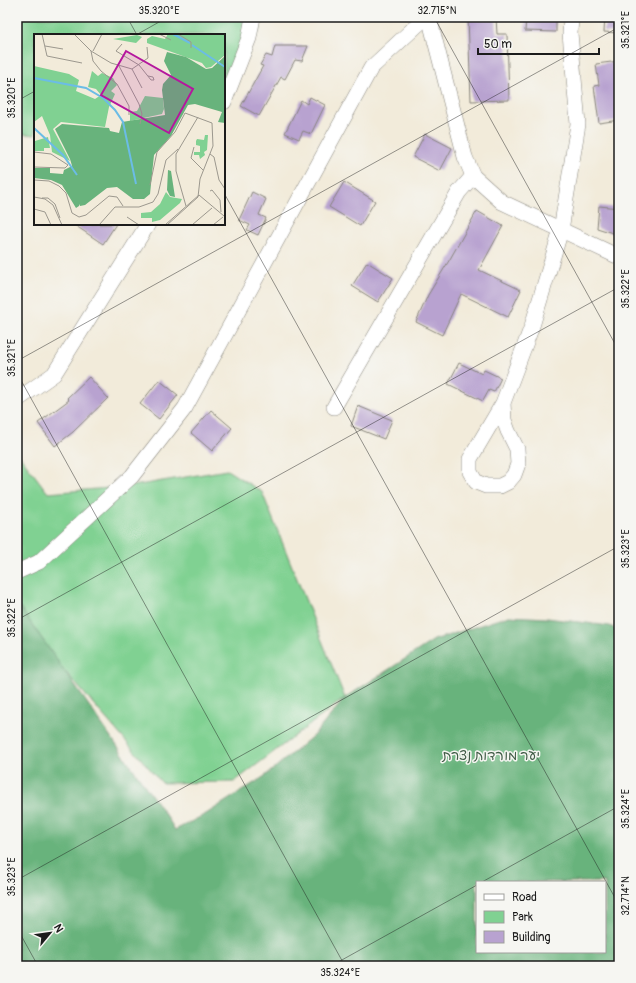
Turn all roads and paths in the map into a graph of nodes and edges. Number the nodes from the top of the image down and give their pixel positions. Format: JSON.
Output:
{"nodes":[{"id":1,"x":253,"y":17,"type":"edge"},
{"id":2,"x":426,"y":17,"type":"edge"},
{"id":3,"x":429,"y":17,"type":"edge"},
{"id":4,"x":571,"y":17,"type":"edge"},
{"id":5,"x":225,"y":99,"type":"edge"},
{"id":6,"x":473,"y":176,"type":"junction"},
{"id":7,"x":147,"y":225,"type":"edge"},
{"id":8,"x":562,"y":230,"type":"junction"},
{"id":9,"x":619,"y":257,"type":"edge"},
{"id":10,"x":17,"y":400,"type":"edge"},
{"id":11,"x":503,"y":403,"type":"junction"},
{"id":12,"x":334,"y":407,"type":"dead end"},
{"id":13,"x":17,"y":572,"type":"edge"}],
"edges":[{"from":1,"to":5,"type":"street"},
{"from":2,"to":13,"type":"street"},
{"from":3,"to":6,"type":"street"},
{"from":4,"to":8,"type":"street"},
{"from":6,"to":8,"type":"street"},
{"from":6,"to":12,"type":"street"},
{"from":7,"to":10,"type":"street"},
{"from":8,"to":9,"type":"street"},
{"from":8,"to":11,"type":"street"},
{"from":11,"to":11,"type":"street"}]}
